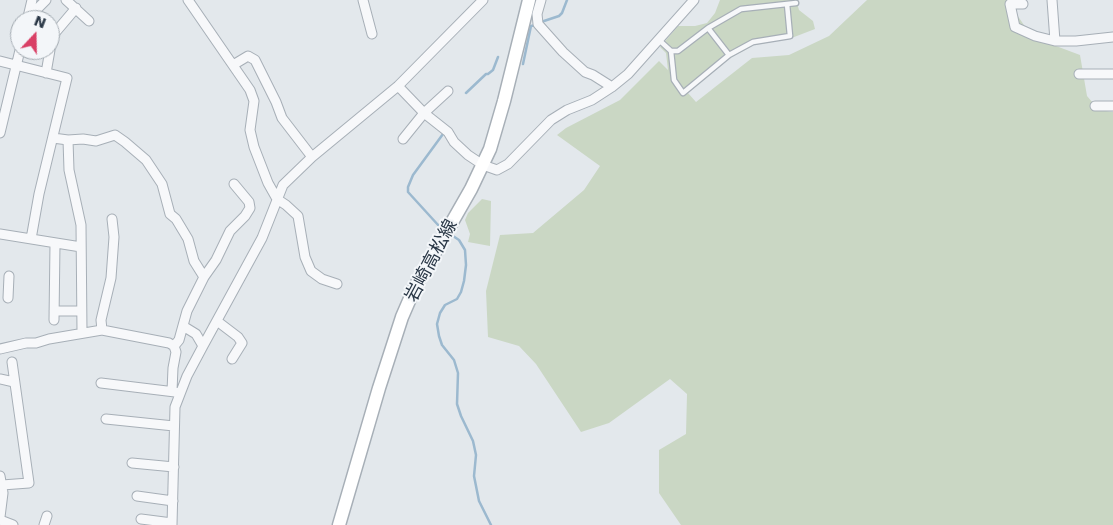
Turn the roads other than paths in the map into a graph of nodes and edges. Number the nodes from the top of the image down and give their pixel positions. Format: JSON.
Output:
{"nodes":[{"id":1,"x":46,"y":0,"type":"edge"},
{"id":2,"x":66,"y":0,"type":"edge"},
{"id":3,"x":188,"y":0,"type":"edge"},
{"id":4,"x":195,"y":0,"type":"edge"},
{"id":5,"x":363,"y":0,"type":"edge"},
{"id":6,"x":483,"y":0,"type":"edge"},
{"id":7,"x":529,"y":0,"type":"edge"},
{"id":8,"x":541,"y":0,"type":"edge"},
{"id":9,"x":694,"y":0,"type":"edge"},
{"id":10,"x":1052,"y":0,"type":"edge"},
{"id":11,"x":796,"y":3,"type":"dead end"},
{"id":12,"x":787,"y":4,"type":"junction"},
{"id":13,"x":1023,"y":4,"type":"dead end"},
{"id":14,"x":76,"y":8,"type":"junction"},
{"id":15,"x":37,"y":10,"type":"edge"},
{"id":16,"x":89,"y":21,"type":"dead end"},
{"id":17,"x":60,"y":27,"type":"edge"},
{"id":18,"x":708,"y":28,"type":"junction"},
{"id":19,"x":1113,"y":31,"type":"edge"},
{"id":20,"x":372,"y":34,"type":"dead end"},
{"id":21,"x":1113,"y":37,"type":"edge"},
{"id":22,"x":658,"y":39,"type":"junction"},
{"id":23,"x":1055,"y":41,"type":"junction"},
{"id":24,"x":1076,"y":41,"type":"junction"},
{"id":25,"x":218,"y":43,"type":"junction"},
{"id":26,"x":671,"y":51,"type":"junction"},
{"id":27,"x":729,"y":55,"type":"junction"},
{"id":28,"x":17,"y":60,"type":"edge"},
{"id":29,"x":48,"y":60,"type":"edge"},
{"id":30,"x":0,"y":61,"type":"edge"},
{"id":31,"x":16,"y":65,"type":"junction"},
{"id":32,"x":234,"y":65,"type":"junction"},
{"id":33,"x":46,"y":73,"type":"junction"},
{"id":34,"x":1079,"y":74,"type":"dead end"},
{"id":35,"x":1113,"y":74,"type":"edge"},
{"id":36,"x":398,"y":86,"type":"junction"},
{"id":37,"x":612,"y":87,"type":"junction"},
{"id":38,"x":448,"y":91,"type":"dead end"},
{"id":39,"x":1095,"y":106,"type":"dead end"},
{"id":40,"x":1113,"y":106,"type":"edge"},
{"id":41,"x":424,"y":113,"type":"junction"},
{"id":42,"x":0,"y":133,"type":"edge"},
{"id":43,"x":53,"y":138,"type":"junction"},
{"id":44,"x":403,"y":139,"type":"dead end"},
{"id":45,"x":68,"y":140,"type":"junction"},
{"id":46,"x":312,"y":157,"type":"junction"},
{"id":47,"x":483,"y":165,"type":"junction"},
{"id":48,"x":234,"y":184,"type":"dead end"},
{"id":49,"x":277,"y":199,"type":"junction"},
{"id":50,"x":112,"y":219,"type":"dead end"},
{"id":51,"x":0,"y":234,"type":"edge"},
{"id":52,"x":31,"y":239,"type":"junction"},
{"id":53,"x":55,"y":244,"type":"junction"},
{"id":54,"x":81,"y":247,"type":"junction"},
{"id":55,"x":9,"y":276,"type":"dead end"},
{"id":56,"x":204,"y":278,"type":"junction"},
{"id":57,"x":337,"y":284,"type":"dead end"},
{"id":58,"x":8,"y":298,"type":"edge"},
{"id":59,"x":81,"y":311,"type":"junction"},
{"id":60,"x":217,"y":321,"type":"junction"},
{"id":61,"x":183,"y":326,"type":"junction"},
{"id":62,"x":102,"y":330,"type":"junction"},
{"id":63,"x":82,"y":332,"type":"junction"},
{"id":64,"x":174,"y":346,"type":"junction"},
{"id":65,"x":203,"y":346,"type":"junction"},
{"id":66,"x":0,"y":349,"type":"edge"},
{"id":67,"x":232,"y":359,"type":"dead end"},
{"id":68,"x":12,"y":362,"type":"dead end"},
{"id":69,"x":0,"y":379,"type":"edge"},
{"id":70,"x":14,"y":382,"type":"junction"},
{"id":71,"x":101,"y":383,"type":"dead end"},
{"id":72,"x":176,"y":392,"type":"junction"},
{"id":73,"x":106,"y":419,"type":"dead end"},
{"id":74,"x":174,"y":426,"type":"junction"},
{"id":75,"x":132,"y":463,"type":"dead end"},
{"id":76,"x":174,"y":467,"type":"junction"},
{"id":77,"x":1,"y":481,"type":"edge"},
{"id":78,"x":137,"y":496,"type":"dead end"},
{"id":79,"x":173,"y":501,"type":"junction"},
{"id":80,"x":47,"y":516,"type":"dead end"},
{"id":81,"x":0,"y":518,"type":"edge"},
{"id":82,"x":141,"y":519,"type":"dead end"},
{"id":83,"x":172,"y":524,"type":"edge"},
{"id":84,"x":13,"y":525,"type":"edge"},
{"id":85,"x":44,"y":525,"type":"edge"},
{"id":86,"x":339,"y":525,"type":"edge"}],
"edges":[{"from":1,"to":15,"type":"street"},
{"from":2,"to":14,"type":"street"},
{"from":3,"to":25,"type":"street"},
{"from":4,"to":25,"type":"street"},
{"from":5,"to":20,"type":"street"},
{"from":6,"to":36,"type":"street"},
{"from":7,"to":47,"type":"main road","name":"岩崎高松線"},
{"from":8,"to":37,"type":"street"},
{"from":9,"to":22,"type":"street"},
{"from":10,"to":23,"type":"street"},
{"from":11,"to":12,"type":"lane"},
{"from":12,"to":18,"type":"lane"},
{"from":12,"to":27,"type":"lane"},
{"from":13,"to":23,"type":"street"},
{"from":14,"to":16,"type":"street"},
{"from":14,"to":17,"type":"street"},
{"from":18,"to":26,"type":"lane"},
{"from":18,"to":27,"type":"lane"},
{"from":19,"to":24,"type":"street"},
{"from":21,"to":24,"type":"street"},
{"from":22,"to":26,"type":"lane"},
{"from":22,"to":37,"type":"street"},
{"from":23,"to":24,"type":"street"},
{"from":25,"to":32,"type":"street"},
{"from":26,"to":27,"type":"lane"},
{"from":28,"to":31,"type":"street"},
{"from":29,"to":33,"type":"street"},
{"from":30,"to":31,"type":"street"},
{"from":31,"to":33,"type":"street"},
{"from":31,"to":42,"type":"street"},
{"from":32,"to":46,"type":"street"},
{"from":32,"to":49,"type":"street"},
{"from":33,"to":43,"type":"street"},
{"from":34,"to":35,"type":"street"},
{"from":36,"to":41,"type":"street"},
{"from":36,"to":46,"type":"street"},
{"from":37,"to":47,"type":"street"},
{"from":38,"to":41,"type":"street"},
{"from":39,"to":40,"type":"street"},
{"from":41,"to":44,"type":"street"},
{"from":41,"to":47,"type":"street"},
{"from":43,"to":45,"type":"street"},
{"from":43,"to":52,"type":"street"},
{"from":45,"to":54,"type":"street"},
{"from":45,"to":56,"type":"street"},
{"from":46,"to":49,"type":"street"},
{"from":47,"to":86,"type":"main road","name":"岩崎高松線"},
{"from":48,"to":56,"type":"street"},
{"from":49,"to":57,"type":"street"},
{"from":49,"to":60,"type":"street"},
{"from":50,"to":62,"type":"street"},
{"from":51,"to":52,"type":"street"},
{"from":52,"to":53,"type":"street"},
{"from":53,"to":54,"type":"street"},
{"from":53,"to":59,"type":"street"},
{"from":54,"to":59,"type":"street"},
{"from":55,"to":58,"type":"street"},
{"from":56,"to":61,"type":"street"},
{"from":59,"to":63,"type":"street"},
{"from":60,"to":65,"type":"street"},
{"from":60,"to":67,"type":"street"},
{"from":61,"to":64,"type":"street"},
{"from":61,"to":65,"type":"street"},
{"from":62,"to":63,"type":"street"},
{"from":62,"to":64,"type":"street"},
{"from":63,"to":66,"type":"street"},
{"from":64,"to":72,"type":"street"},
{"from":65,"to":72,"type":"street"},
{"from":68,"to":70,"type":"street"},
{"from":69,"to":70,"type":"street"},
{"from":70,"to":77,"type":"street"},
{"from":71,"to":72,"type":"street"},
{"from":72,"to":74,"type":"street"},
{"from":73,"to":74,"type":"street"},
{"from":74,"to":76,"type":"street"},
{"from":75,"to":76,"type":"street"},
{"from":76,"to":79,"type":"street"},
{"from":77,"to":81,"type":"street"},
{"from":78,"to":79,"type":"street"},
{"from":79,"to":83,"type":"street"},
{"from":80,"to":85,"type":"street"},
{"from":81,"to":84,"type":"street"},
{"from":82,"to":83,"type":"street"}]}
